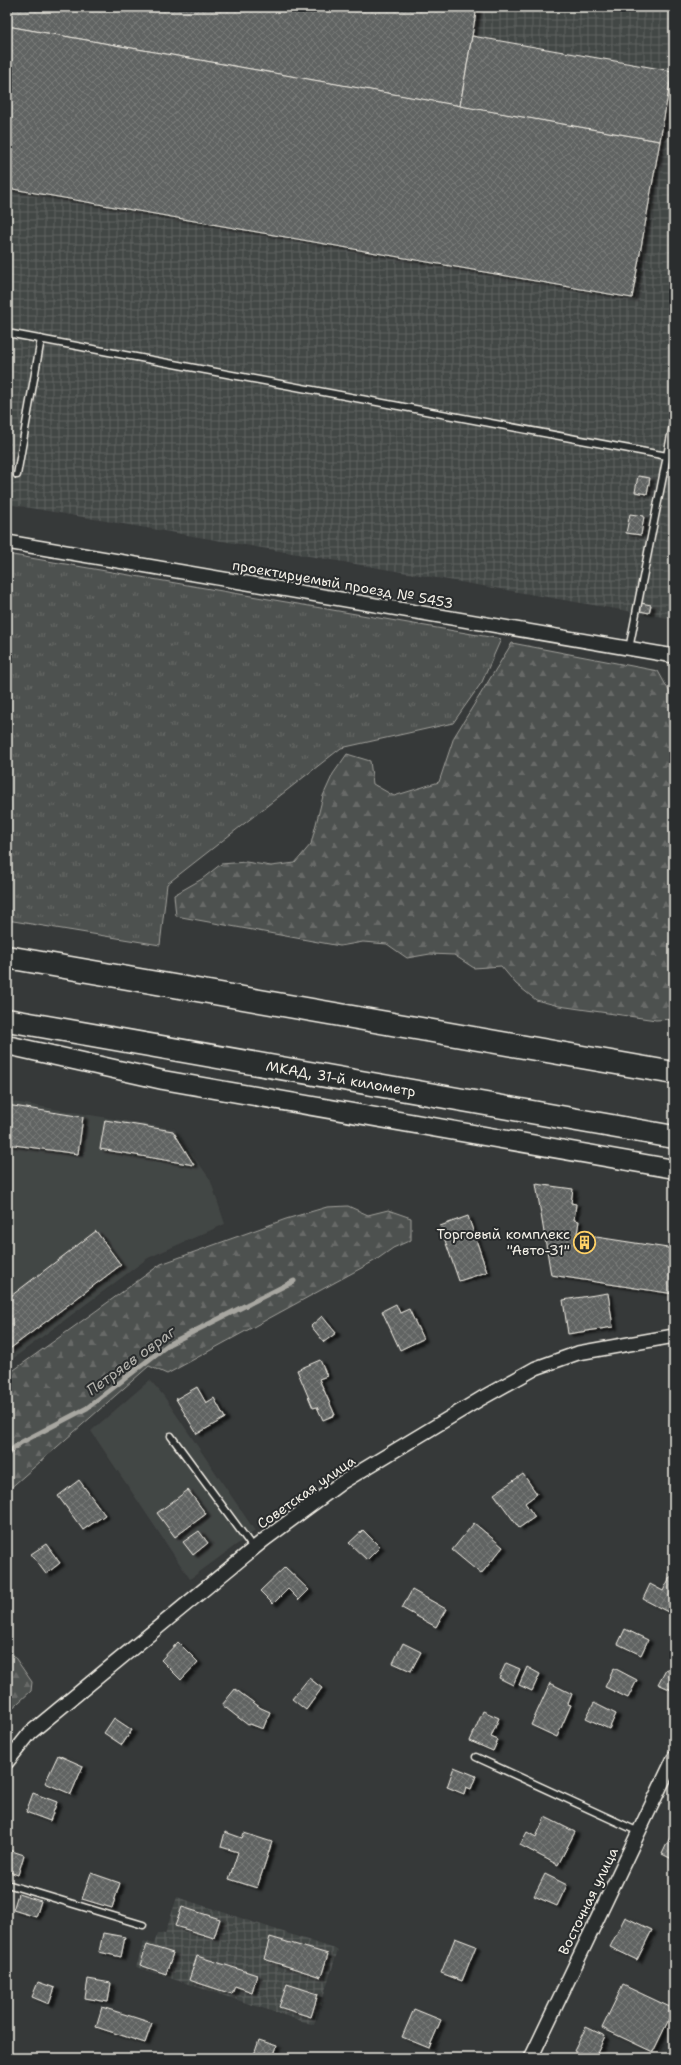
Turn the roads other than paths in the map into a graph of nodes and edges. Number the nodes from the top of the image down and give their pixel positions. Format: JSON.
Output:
{"nodes":[{"id":1,"x":7,"y":333,"type":"edge"},
{"id":2,"x":41,"y":339,"type":"junction"},
{"id":3,"x":674,"y":420,"type":"edge"},
{"id":4,"x":667,"y":456,"type":"junction"},
{"id":5,"x":17,"y":475,"type":"dead end"},
{"id":6,"x":7,"y":542,"type":"edge"},
{"id":7,"x":629,"y":649,"type":"junction"},
{"id":8,"x":674,"y":656,"type":"edge"},
{"id":9,"x":7,"y":957,"type":"edge"},
{"id":10,"x":7,"y":1020,"type":"edge"},
{"id":11,"x":7,"y":1045,"type":"edge"},
{"id":12,"x":674,"y":1074,"type":"edge"},
{"id":13,"x":674,"y":1137,"type":"edge"},
{"id":14,"x":674,"y":1169,"type":"edge"},
{"id":15,"x":674,"y":1336,"type":"edge"},
{"id":16,"x":171,"y":1436,"type":"dead end"},
{"id":17,"x":254,"y":1549,"type":"junction"},
{"id":18,"x":476,"y":1757,"type":"dead end"},
{"id":19,"x":674,"y":1758,"type":"edge"},
{"id":20,"x":7,"y":1762,"type":"edge"},
{"id":21,"x":639,"y":1832,"type":"junction"},
{"id":22,"x":7,"y":1884,"type":"edge"},
{"id":23,"x":143,"y":1925,"type":"dead end"},
{"id":24,"x":531,"y":2058,"type":"edge"}],
"edges":[{"from":1,"to":2,"type":"lane"},
{"from":2,"to":4,"type":"lane"},
{"from":2,"to":5,"type":"lane"},
{"from":3,"to":4,"type":"lane"},
{"from":4,"to":7,"type":"lane"},
{"from":6,"to":7,"type":"street","name":"проектируемый проезд № 5453"},
{"from":7,"to":8,"type":"street","name":"проектируемый проезд № 5453"},
{"from":9,"to":12,"type":"highway"},
{"from":10,"to":13,"type":"highway","name":"МКАД, 31-й километр"},
{"from":11,"to":14,"type":"main road"},
{"from":15,"to":17,"type":"street","name":"Советская улица"},
{"from":16,"to":17,"type":"lane"},
{"from":17,"to":20,"type":"street","name":"Советская улица"},
{"from":18,"to":21,"type":"lane"},
{"from":19,"to":21,"type":"street","name":"Восточная улица"},
{"from":21,"to":24,"type":"street","name":"Восточная улица"},
{"from":22,"to":23,"type":"lane"}]}
